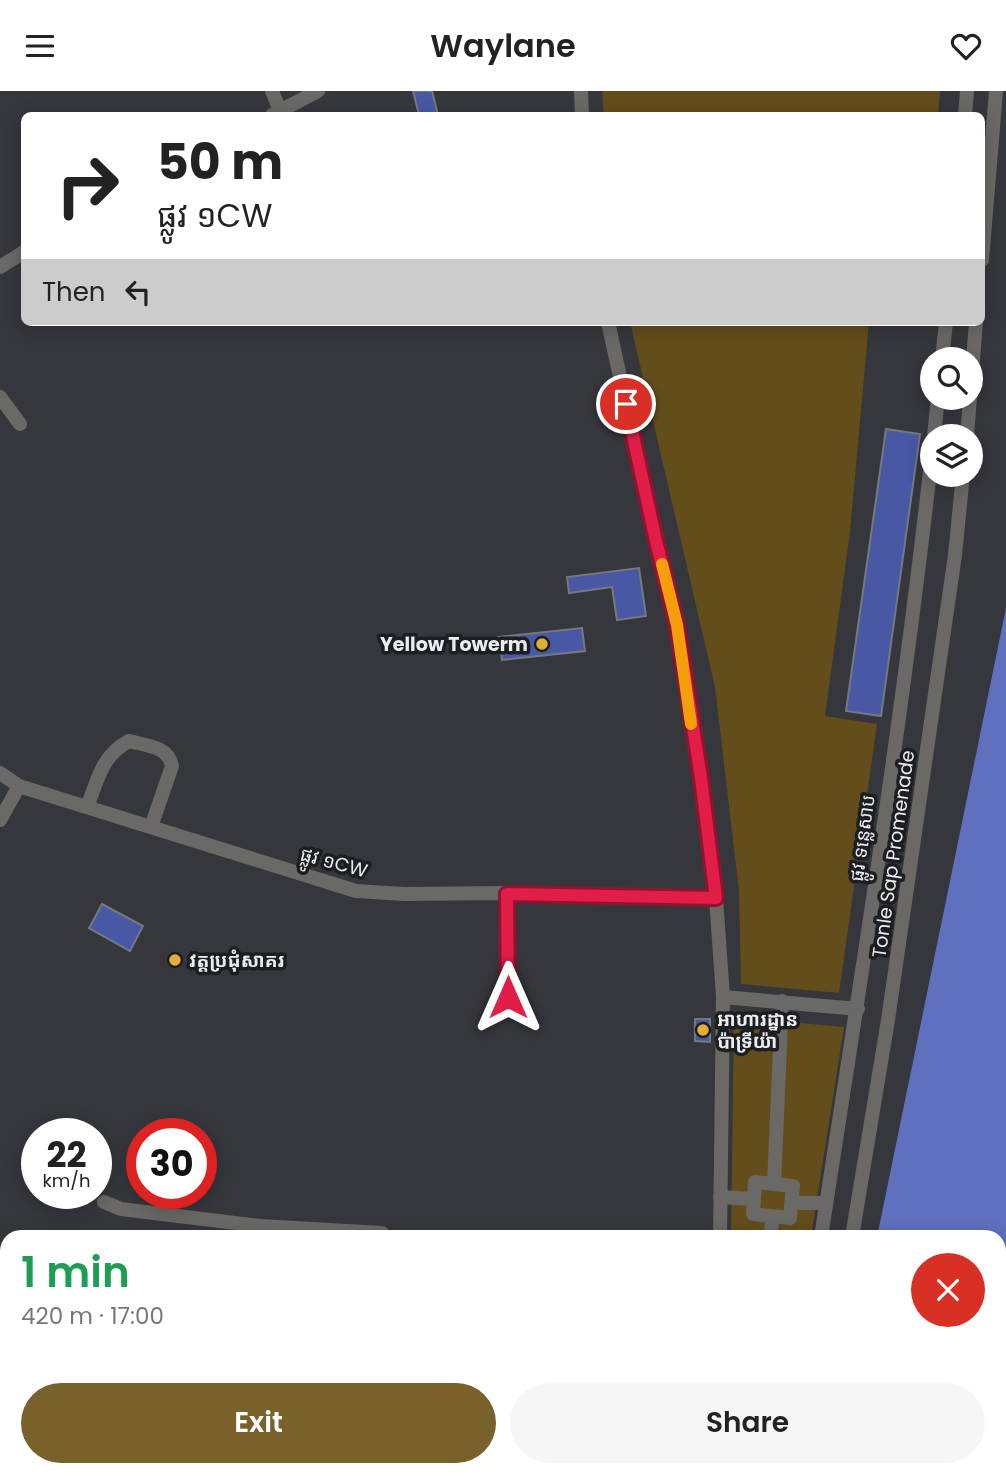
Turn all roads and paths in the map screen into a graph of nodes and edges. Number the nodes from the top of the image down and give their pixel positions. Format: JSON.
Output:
{"nodes":[{"id":1,"x":272,"y":91,"type":"edge"},
{"id":2,"x":318,"y":91,"type":"edge"},
{"id":3,"x":581,"y":91,"type":"edge"},
{"id":4,"x":967,"y":91,"type":"edge"},
{"id":5,"x":996,"y":91,"type":"edge"},
{"id":6,"x":276,"y":112,"type":"edge"},
{"id":7,"x":278,"y":112,"type":"edge"},
{"id":8,"x":582,"y":112,"type":"edge"},
{"id":9,"x":965,"y":112,"type":"edge"},
{"id":10,"x":985,"y":224,"type":"edge"},
{"id":11,"x":21,"y":254,"type":"edge"},
{"id":12,"x":0,"y":267,"type":"edge"},
{"id":13,"x":609,"y":326,"type":"edge"},
{"id":14,"x":946,"y":326,"type":"edge"},
{"id":15,"x":976,"y":326,"type":"edge"},
{"id":16,"x":943,"y":347,"type":"edge"},
{"id":17,"x":974,"y":347,"type":"edge"},
{"id":18,"x":0,"y":397,"type":"edge"},
{"id":19,"x":20,"y":424,"type":"dead end"},
{"id":20,"x":929,"y":487,"type":"edge"},
{"id":21,"x":962,"y":487,"type":"edge"},
{"id":22,"x":0,"y":773,"type":"edge"},
{"id":23,"x":19,"y":786,"type":"junction"},
{"id":24,"x":87,"y":807,"type":"junction"},
{"id":25,"x":0,"y":820,"type":"edge"},
{"id":26,"x":151,"y":827,"type":"junction"},
{"id":27,"x":507,"y":894,"type":"junction"},
{"id":28,"x":716,"y":898,"type":"junction"},
{"id":29,"x":508,"y":997,"type":"dead end"},
{"id":30,"x":723,"y":997,"type":"junction"},
{"id":31,"x":782,"y":1001,"type":"junction"},
{"id":32,"x":858,"y":1009,"type":"junction"},
{"id":33,"x":774,"y":1184,"type":"junction"},
{"id":34,"x":720,"y":1197,"type":"junction"},
{"id":35,"x":754,"y":1199,"type":"junction"},
{"id":36,"x":791,"y":1203,"type":"junction"},
{"id":37,"x":826,"y":1203,"type":"junction"},
{"id":38,"x":112,"y":1205,"type":"edge"},
{"id":39,"x":772,"y":1216,"type":"junction"},
{"id":40,"x":330,"y":1230,"type":"edge"},
{"id":41,"x":720,"y":1230,"type":"edge"},
{"id":42,"x":771,"y":1230,"type":"edge"},
{"id":43,"x":822,"y":1230,"type":"edge"},
{"id":44,"x":853,"y":1230,"type":"edge"}],
"edges":[{"from":1,"to":6,"type":"street"},
{"from":2,"to":7,"type":"street"},
{"from":3,"to":8,"type":"street"},
{"from":4,"to":9,"type":"street"},
{"from":5,"to":10,"type":"street"},
{"from":11,"to":12,"type":"street"},
{"from":13,"to":28,"type":"street"},
{"from":14,"to":16,"type":"street"},
{"from":15,"to":17,"type":"street"},
{"from":18,"to":19,"type":"street"},
{"from":20,"to":32,"type":"street","name":"ផ្លូវ ទន្លេសាប"},
{"from":21,"to":44,"type":"street","name":"Tonle Sap Promenade"},
{"from":22,"to":23,"type":"street","name":"ផ្លូវ ១CW"},
{"from":23,"to":24,"type":"street","name":"ផ្លូវ ១CW"},
{"from":23,"to":25,"type":"street"},
{"from":24,"to":26,"type":"street","name":"ផ្លូវ ១CW"},
{"from":24,"to":26,"type":"street"},
{"from":26,"to":27,"type":"street","name":"ផ្លូវ ១CW"},
{"from":27,"to":28,"type":"street","name":"ផ្លូវ ១CW"},
{"from":27,"to":29,"type":"street"},
{"from":28,"to":30,"type":"street"},
{"from":30,"to":31,"type":"street"},
{"from":30,"to":34,"type":"street"},
{"from":31,"to":32,"type":"street"},
{"from":31,"to":33,"type":"street"},
{"from":32,"to":37,"type":"street","name":"ផ្លូវ ទន្លេសាប"},
{"from":33,"to":35,"type":"street"},
{"from":33,"to":36,"type":"street"},
{"from":34,"to":35,"type":"street"},
{"from":34,"to":41,"type":"street"},
{"from":35,"to":39,"type":"street"},
{"from":36,"to":37,"type":"street"},
{"from":36,"to":39,"type":"street"},
{"from":37,"to":43,"type":"street","name":"ផ្លូវ ទន្លេសាប"},
{"from":38,"to":40,"type":"street"},
{"from":39,"to":42,"type":"street"}]}
